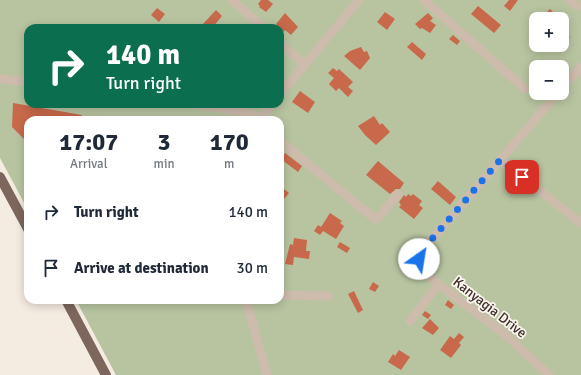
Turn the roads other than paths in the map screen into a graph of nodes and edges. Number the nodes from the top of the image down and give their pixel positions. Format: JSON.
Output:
{"nodes":[{"id":1,"x":232,"y":0,"type":"edge"},
{"id":2,"x":359,"y":0,"type":"edge"},
{"id":3,"x":424,"y":0,"type":"edge"},
{"id":4,"x":259,"y":24,"type":"edge"},
{"id":5,"x":284,"y":46,"type":"edge"},
{"id":6,"x":305,"y":65,"type":"junction"},
{"id":7,"x":581,"y":67,"type":"edge"},
{"id":8,"x":0,"y":79,"type":"edge"},
{"id":9,"x":569,"y":80,"type":"edge"},
{"id":10,"x":24,"y":82,"type":"edge"},
{"id":11,"x":284,"y":89,"type":"edge"},
{"id":12,"x":525,"y":89,"type":"dead end"},
{"id":13,"x":552,"y":100,"type":"edge"},
{"id":14,"x":220,"y":108,"type":"edge"},
{"id":15,"x":269,"y":108,"type":"edge"},
{"id":16,"x":254,"y":116,"type":"edge"},
{"id":17,"x":262,"y":116,"type":"edge"},
{"id":18,"x":284,"y":144,"type":"edge"},
{"id":19,"x":500,"y":160,"type":"junction"},
{"id":20,"x":0,"y":178,"type":"edge"},
{"id":21,"x":398,"y":194,"type":"dead end"},
{"id":22,"x":24,"y":222,"type":"edge"},
{"id":23,"x":581,"y":223,"type":"edge"},
{"id":24,"x":438,"y":285,"type":"junction"},
{"id":25,"x":284,"y":295,"type":"edge"},
{"id":26,"x":329,"y":296,"type":"dead end"},
{"id":27,"x":68,"y":304,"type":"edge"},
{"id":28,"x":247,"y":304,"type":"edge"},
{"id":29,"x":410,"y":321,"type":"dead end"},
{"id":30,"x":106,"y":375,"type":"edge"},
{"id":31,"x":267,"y":375,"type":"edge"},
{"id":32,"x":549,"y":375,"type":"edge"}],
"edges":[{"from":1,"to":4,"type":"street"},
{"from":2,"to":6,"type":"street"},
{"from":3,"to":12,"type":"street"},
{"from":5,"to":6,"type":"street"},
{"from":6,"to":11,"type":"street"},
{"from":7,"to":9,"type":"street"},
{"from":8,"to":10,"type":"street"},
{"from":13,"to":19,"type":"street","name":"Kanyagia Drive"},
{"from":14,"to":16,"type":"street"},
{"from":15,"to":17,"type":"street"},
{"from":18,"to":21,"type":"street"},
{"from":19,"to":23,"type":"street"},
{"from":19,"to":24,"type":"street","name":"Kanyagia Drive"},
{"from":20,"to":22,"type":"main road"},
{"from":24,"to":29,"type":"street"},
{"from":24,"to":32,"type":"street","name":"Kanyagia Drive"},
{"from":25,"to":26,"type":"street"},
{"from":27,"to":30,"type":"main road"},
{"from":28,"to":31,"type":"street"}]}
